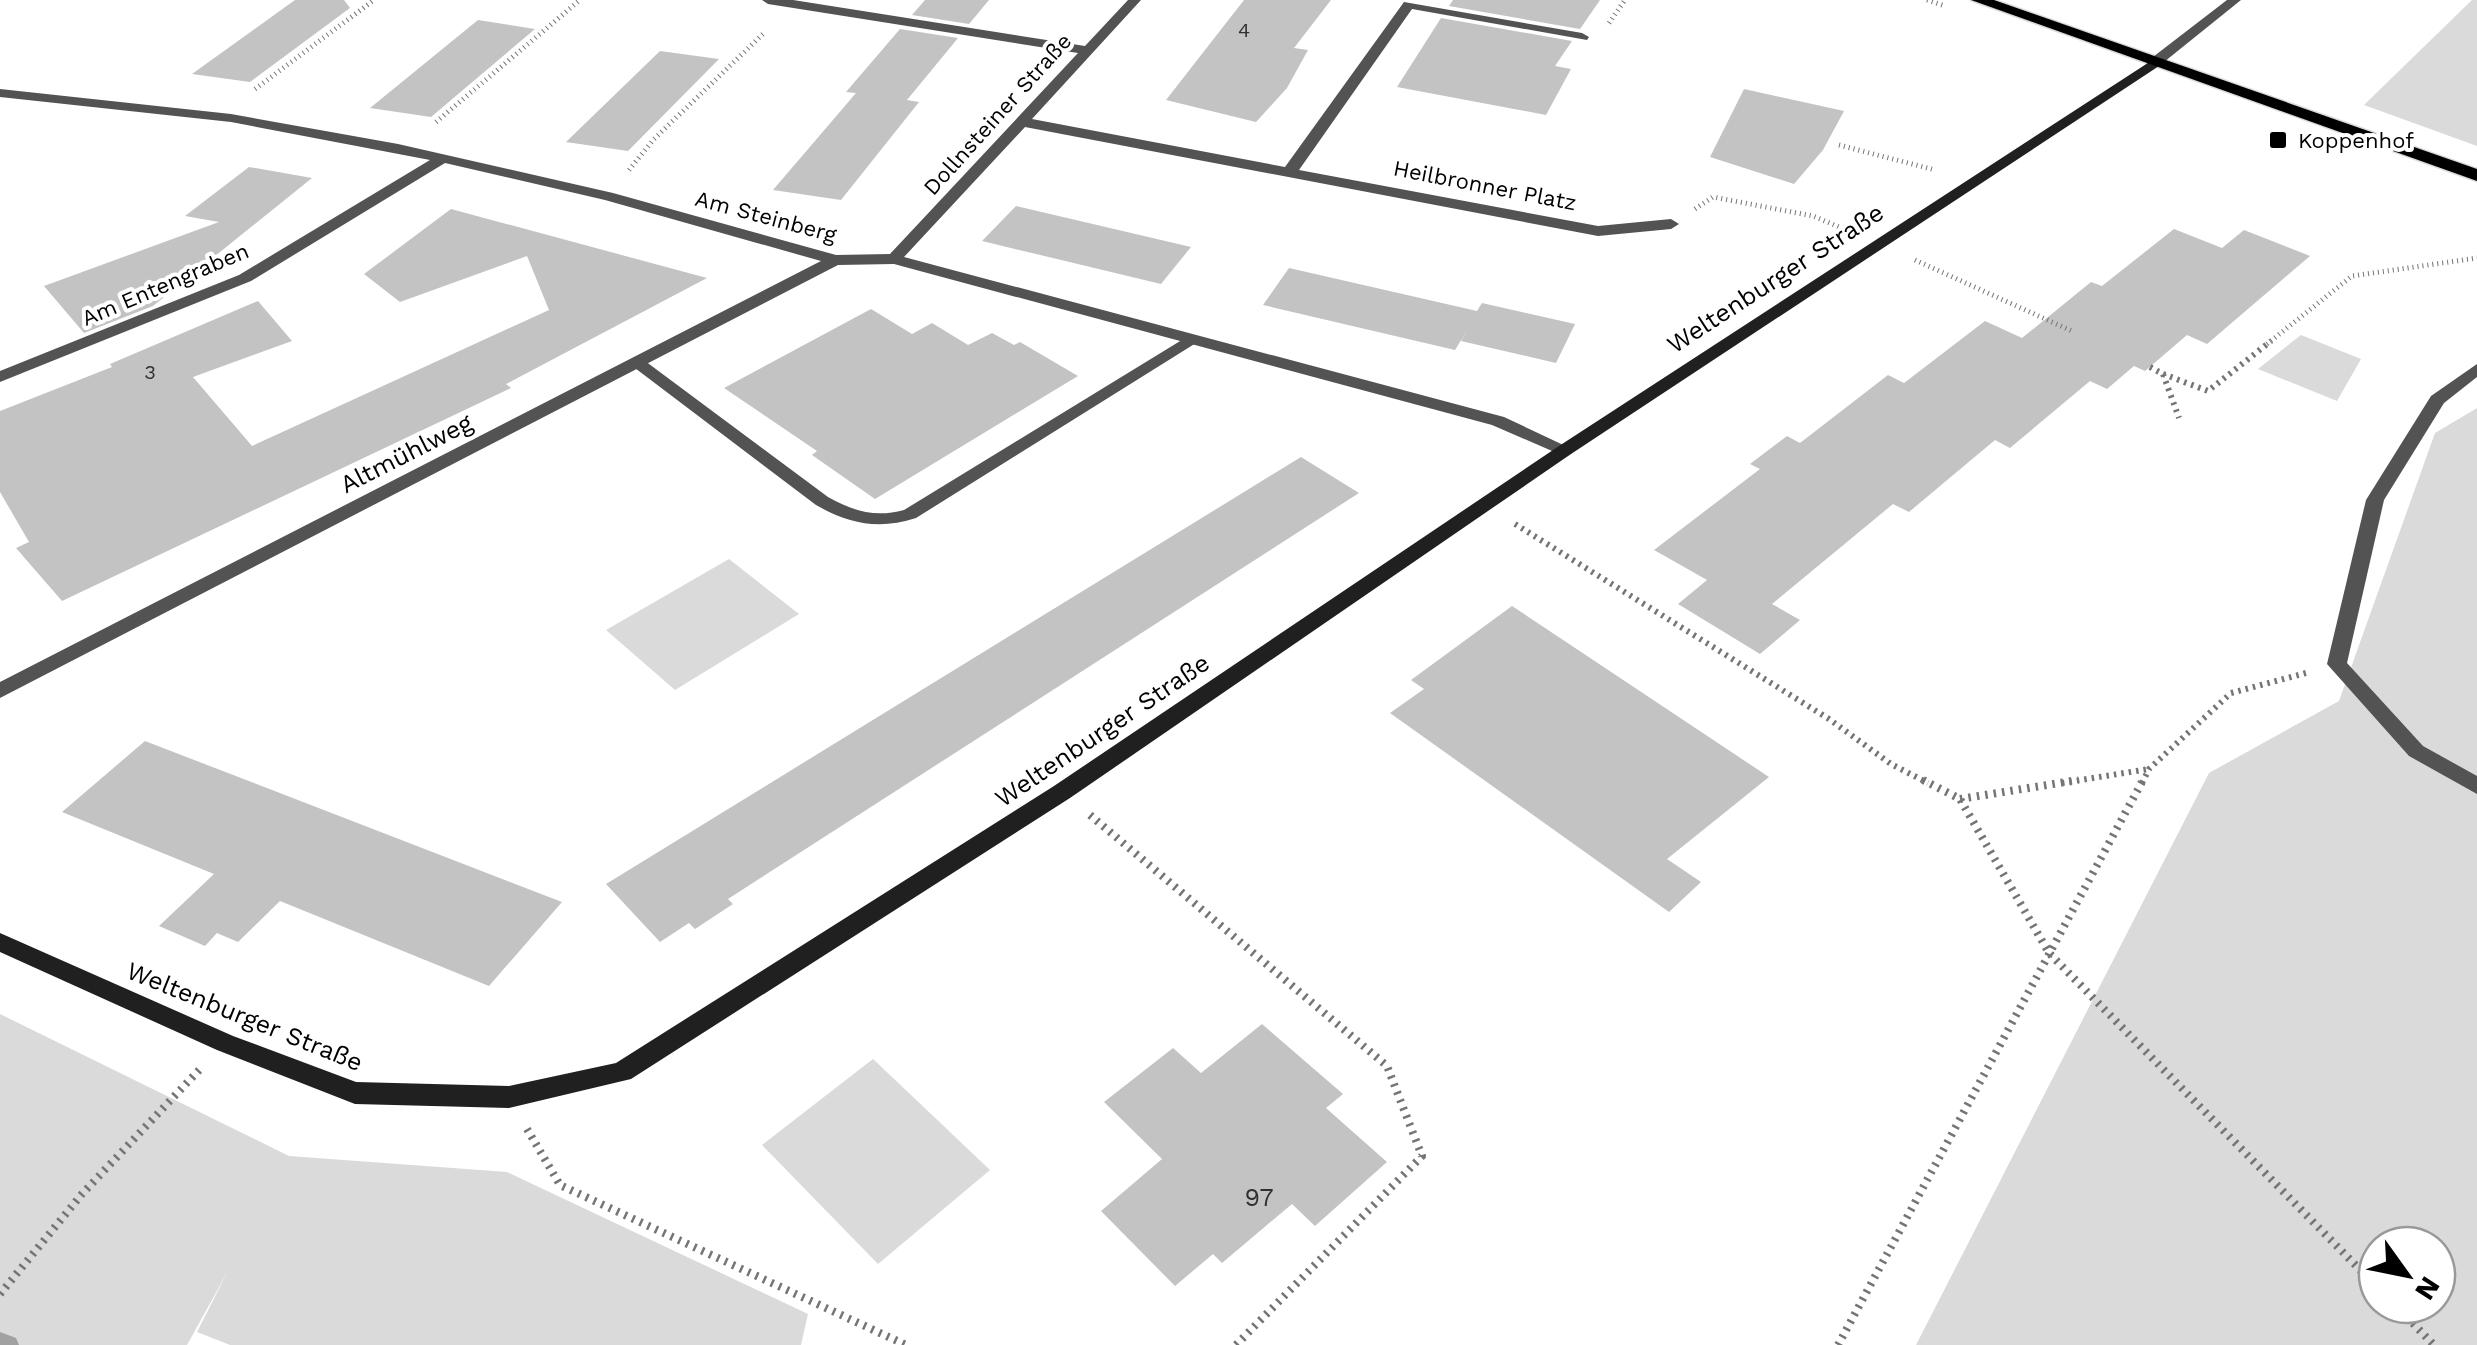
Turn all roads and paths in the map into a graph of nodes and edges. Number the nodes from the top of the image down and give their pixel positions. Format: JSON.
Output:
{"nodes":[{"id":1,"x":374,"y":0,"type":"edge"},
{"id":2,"x":580,"y":0,"type":"edge"},
{"id":3,"x":768,"y":0,"type":"edge"},
{"id":4,"x":1135,"y":0,"type":"edge"},
{"id":5,"x":1979,"y":0,"type":"edge"},
{"id":6,"x":2235,"y":0,"type":"edge"},
{"id":7,"x":794,"y":4,"type":"junction"},
{"id":8,"x":1582,"y":37,"type":"dead end"},
{"id":9,"x":1086,"y":50,"type":"junction"},
{"id":10,"x":2154,"y":63,"type":"junction"},
{"id":11,"x":0,"y":92,"type":"edge"},
{"id":12,"x":231,"y":118,"type":"junction"},
{"id":13,"x":1023,"y":122,"type":"junction"},
{"id":14,"x":1839,"y":145,"type":"dead end"},
{"id":15,"x":398,"y":148,"type":"junction"},
{"id":16,"x":443,"y":158,"type":"junction"},
{"id":17,"x":1291,"y":170,"type":"junction"},
{"id":18,"x":2477,"y":175,"type":"edge"},
{"id":19,"x":1976,"y":180,"type":"junction"},
{"id":20,"x":608,"y":196,"type":"junction"},
{"id":21,"x":1671,"y":224,"type":"joint"},
{"id":22,"x":1877,"y":243,"type":"junction"},
{"id":23,"x":2477,"y":258,"type":"edge"},
{"id":24,"x":894,"y":259,"type":"junction"},
{"id":25,"x":834,"y":260,"type":"junction"},
{"id":26,"x":2074,"y":332,"type":"dead end"},
{"id":27,"x":1190,"y":340,"type":"junction"},
{"id":28,"x":635,"y":362,"type":"junction"},
{"id":29,"x":2150,"y":367,"type":"dead end"},
{"id":30,"x":2477,"y":369,"type":"edge"},
{"id":31,"x":2163,"y":374,"type":"junction"},
{"id":32,"x":0,"y":377,"type":"edge"},
{"id":33,"x":2180,"y":418,"type":"dead end"},
{"id":34,"x":1565,"y":450,"type":"junction"},
{"id":35,"x":1484,"y":505,"type":"junction"},
{"id":36,"x":2337,"y":664,"type":"junction"},
{"id":37,"x":0,"y":691,"type":"edge"},
{"id":38,"x":2149,"y":769,"type":"junction"},
{"id":39,"x":2477,"y":786,"type":"edge"},
{"id":40,"x":1062,"y":792,"type":"junction"},
{"id":41,"x":1960,"y":800,"type":"junction"},
{"id":42,"x":0,"y":942,"type":"edge"},
{"id":43,"x":2049,"y":952,"type":"junction"},
{"id":44,"x":225,"y":1043,"type":"junction"},
{"id":45,"x":509,"y":1097,"type":"junction"},
{"id":46,"x":2357,"y":1266,"type":"edge"},
{"id":47,"x":0,"y":1294,"type":"edge"},
{"id":48,"x":2414,"y":1325,"type":"edge"},
{"id":49,"x":906,"y":1345,"type":"edge"},
{"id":50,"x":1236,"y":1345,"type":"edge"},
{"id":51,"x":1838,"y":1345,"type":"edge"},
{"id":52,"x":2434,"y":1345,"type":"edge"}],
"edges":[{"from":1,"to":12,"type":"path"},
{"from":2,"to":15,"type":"path"},
{"from":3,"to":7,"type":"street"},
{"from":4,"to":9,"type":"street","name":"Dollnsteiner Straße"},
{"from":5,"to":10,"type":"main road"},
{"from":6,"to":10,"type":"street"},
{"from":7,"to":9,"type":"street"},
{"from":7,"to":20,"type":"path"},
{"from":8,"to":17,"type":"street"},
{"from":9,"to":13,"type":"street","name":"Dollnsteiner Straße"},
{"from":10,"to":18,"type":"main road"},
{"from":10,"to":19,"type":"street","name":"Weltenburger Straße"},
{"from":11,"to":12,"type":"street","name":"Am Steinberg"},
{"from":12,"to":15,"type":"street","name":"Am Steinberg"},
{"from":13,"to":17,"type":"street","name":"Heilbronner Platz"},
{"from":13,"to":24,"type":"street","name":"Dollnsteiner Straße"},
{"from":14,"to":19,"type":"path"},
{"from":15,"to":16,"type":"street","name":"Am Steinberg"},
{"from":16,"to":20,"type":"street","name":"Am Steinberg"},
{"from":16,"to":32,"type":"street","name":"Am Entengraben"},
{"from":17,"to":21,"type":"street","name":"Heilbronner Platz"},
{"from":19,"to":22,"type":"street","name":"Weltenburger Straße"},
{"from":20,"to":25,"type":"street","name":"Am Steinberg"},
{"from":21,"to":22,"type":"path"},
{"from":22,"to":26,"type":"path"},
{"from":22,"to":34,"type":"street","name":"Weltenburger Straße"},
{"from":23,"to":31,"type":"path"},
{"from":24,"to":25,"type":"street","name":"Am Steinberg"},
{"from":24,"to":27,"type":"street","name":"Am Steinberg"},
{"from":25,"to":28,"type":"street","name":"Altmühlweg"},
{"from":27,"to":28,"type":"street"},
{"from":27,"to":34,"type":"street","name":"Am Steinberg"},
{"from":28,"to":37,"type":"street","name":"Altmühlweg"},
{"from":29,"to":31,"type":"path"},
{"from":30,"to":36,"type":"street"},
{"from":31,"to":33,"type":"path"},
{"from":34,"to":35,"type":"street","name":"Weltenburger Straße"},
{"from":35,"to":40,"type":"street","name":"Weltenburger Straße"},
{"from":35,"to":41,"type":"path"},
{"from":36,"to":38,"type":"path"},
{"from":36,"to":39,"type":"street"},
{"from":38,"to":41,"type":"path"},
{"from":38,"to":43,"type":"path"},
{"from":40,"to":45,"type":"street","name":"Weltenburger Straße"},
{"from":40,"to":50,"type":"path"},
{"from":41,"to":43,"type":"path"},
{"from":42,"to":44,"type":"street","name":"Weltenburger Straße"},
{"from":43,"to":46,"type":"path"},
{"from":43,"to":51,"type":"path"},
{"from":44,"to":45,"type":"street","name":"Weltenburger Straße"},
{"from":44,"to":47,"type":"path"},
{"from":45,"to":49,"type":"path"},
{"from":48,"to":52,"type":"path"}]}
